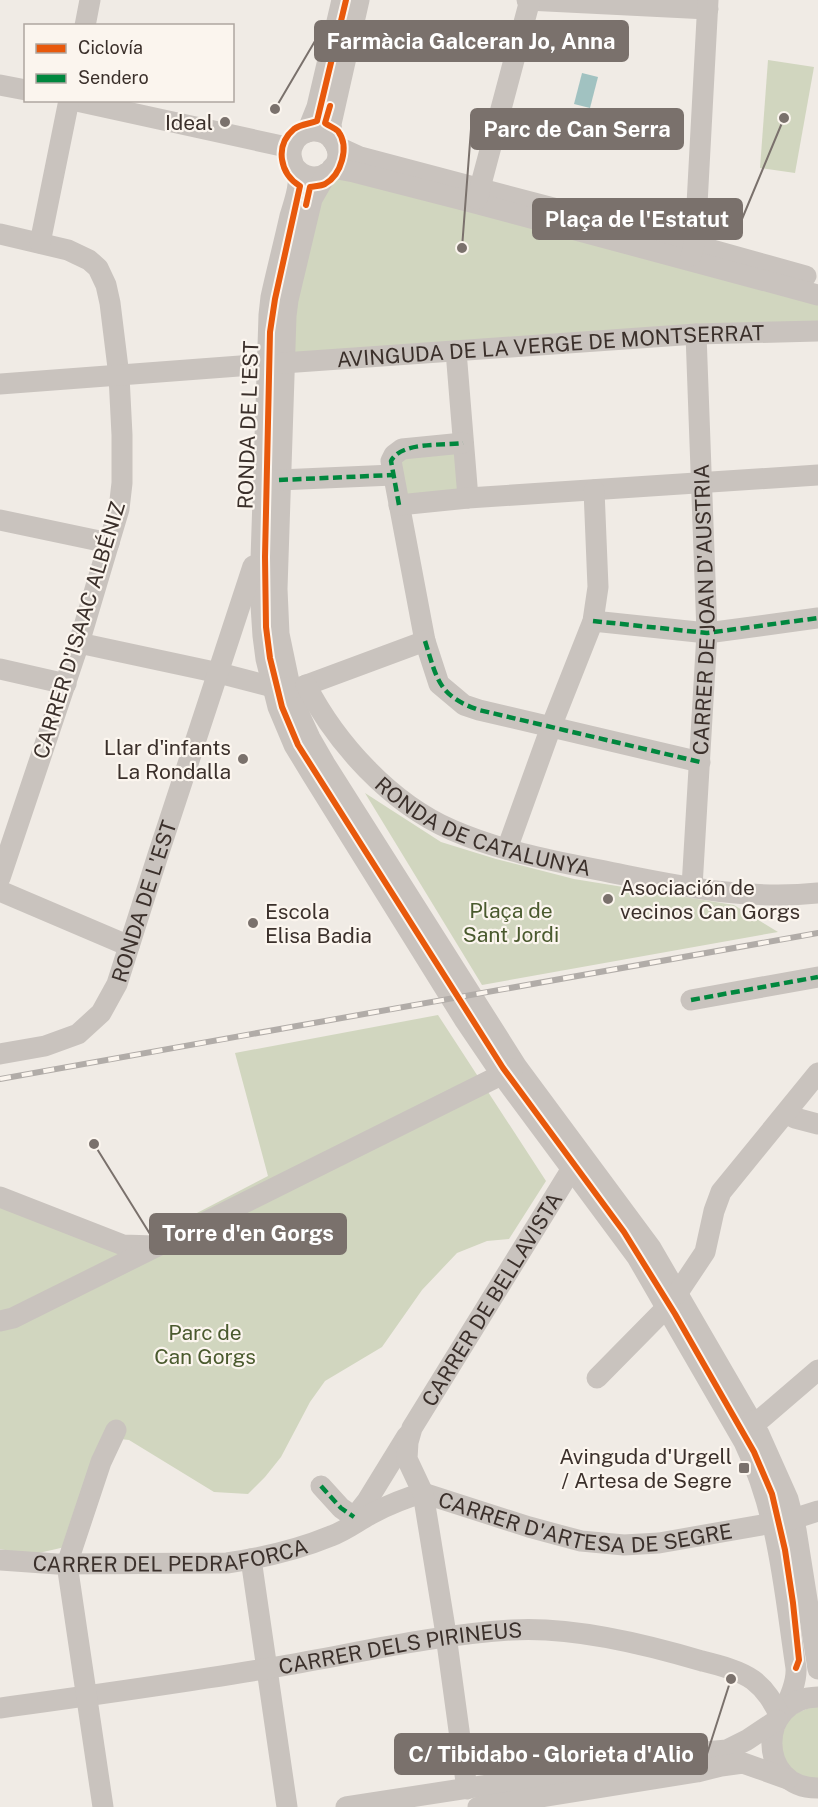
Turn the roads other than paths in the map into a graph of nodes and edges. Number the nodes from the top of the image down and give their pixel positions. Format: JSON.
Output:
{"nodes":[{"id":1,"x":90,"y":0,"type":"edge"},
{"id":2,"x":342,"y":0,"type":"edge"},
{"id":3,"x":359,"y":0,"type":"edge"},
{"id":4,"x":529,"y":0,"type":"edge"},
{"id":5,"x":708,"y":4,"type":"edge"},
{"id":6,"x":85,"y":24,"type":"edge"},
{"id":7,"x":0,"y":85,"type":"edge"},
{"id":8,"x":24,"y":90,"type":"edge"},
{"id":9,"x":70,"y":102,"type":"edge"},
{"id":10,"x":78,"y":102,"type":"edge"},
{"id":11,"x":307,"y":132,"type":"junction"},
{"id":12,"x":335,"y":143,"type":"junction"},
{"id":13,"x":292,"y":157,"type":"junction"},
{"id":14,"x":330,"y":171,"type":"junction"},
{"id":15,"x":478,"y":195,"type":"junction"},
{"id":16,"x":0,"y":234,"type":"edge"},
{"id":17,"x":40,"y":243,"type":"junction"},
{"id":18,"x":692,"y":252,"type":"junction"},
{"id":19,"x":818,"y":280,"type":"edge"},
{"id":20,"x":818,"y":295,"type":"edge"},
{"id":21,"x":818,"y":331,"type":"edge"},
{"id":22,"x":696,"y":334,"type":"junction"},
{"id":23,"x":456,"y":351,"type":"junction"},
{"id":24,"x":275,"y":363,"type":"junction"},
{"id":25,"x":119,"y":376,"type":"junction"},
{"id":26,"x":0,"y":384,"type":"edge"},
{"id":27,"x":463,"y":443,"type":"junction"},
{"id":28,"x":393,"y":475,"type":"junction"},
{"id":29,"x":818,"y":476,"type":"edge"},
{"id":30,"x":279,"y":480,"type":"junction"},
{"id":31,"x":702,"y":482,"type":"junction"},
{"id":32,"x":594,"y":490,"type":"junction"},
{"id":33,"x":468,"y":498,"type":"junction"},
{"id":34,"x":399,"y":505,"type":"junction"},
{"id":35,"x":0,"y":520,"type":"edge"},
{"id":36,"x":109,"y":543,"type":"junction"},
{"id":37,"x":261,"y":543,"type":"junction"},
{"id":38,"x":818,"y":618,"type":"edge"},
{"id":39,"x":593,"y":621,"type":"junction"},
{"id":40,"x":707,"y":633,"type":"junction"},
{"id":41,"x":424,"y":641,"type":"junction"},
{"id":42,"x":79,"y":644,"type":"junction"},
{"id":43,"x":0,"y":669,"type":"edge"},
{"id":44,"x":219,"y":673,"type":"junction"},
{"id":45,"x":66,"y":684,"type":"junction"},
{"id":46,"x":288,"y":687,"type":"junction"},
{"id":47,"x":551,"y":727,"type":"junction"},
{"id":48,"x":700,"y":762,"type":"junction"},
{"id":49,"x":10,"y":817,"type":"edge"},
{"id":50,"x":507,"y":849,"type":"junction"},
{"id":51,"x":0,"y":878,"type":"edge"},
{"id":52,"x":692,"y":887,"type":"junction"},
{"id":53,"x":0,"y":891,"type":"edge"},
{"id":54,"x":818,"y":893,"type":"edge"},
{"id":55,"x":129,"y":946,"type":"junction"},
{"id":56,"x":818,"y":977,"type":"edge"},
{"id":57,"x":691,"y":1000,"type":"dead end"},
{"id":58,"x":0,"y":1054,"type":"edge"},
{"id":59,"x":509,"y":1071,"type":"junction"},
{"id":60,"x":818,"y":1073,"type":"edge"},
{"id":61,"x":786,"y":1113,"type":"junction"},
{"id":62,"x":818,"y":1124,"type":"edge"},
{"id":63,"x":572,"y":1170,"type":"junction"},
{"id":64,"x":0,"y":1197,"type":"edge"},
{"id":65,"x":100,"y":1237,"type":"junction"},
{"id":66,"x":158,"y":1246,"type":"junction"},
{"id":67,"x":99,"y":1276,"type":"junction"},
{"id":68,"x":672,"y":1301,"type":"junction"},
{"id":69,"x":0,"y":1321,"type":"edge"},
{"id":70,"x":818,"y":1370,"type":"edge"},
{"id":71,"x":597,"y":1378,"type":"dead end"},
{"id":72,"x":752,"y":1421,"type":"junction"},
{"id":73,"x":412,"y":1428,"type":"junction"},
{"id":74,"x":116,"y":1430,"type":"dead end"},
{"id":75,"x":321,"y":1486,"type":"dead end"},
{"id":76,"x":423,"y":1493,"type":"junction"},
{"id":77,"x":818,"y":1511,"type":"edge"},
{"id":78,"x":354,"y":1517,"type":"junction"},
{"id":79,"x":783,"y":1521,"type":"junction"},
{"id":80,"x":336,"y":1533,"type":"junction"},
{"id":81,"x":251,"y":1559,"type":"junction"},
{"id":82,"x":0,"y":1560,"type":"edge"},
{"id":83,"x":67,"y":1564,"type":"junction"},
{"id":84,"x":447,"y":1637,"type":"junction"},
{"id":85,"x":267,"y":1669,"type":"junction"},
{"id":86,"x":818,"y":1669,"type":"edge"},
{"id":87,"x":86,"y":1696,"type":"junction"},
{"id":88,"x":818,"y":1697,"type":"edge"},
{"id":89,"x":0,"y":1708,"type":"edge"},
{"id":90,"x":780,"y":1716,"type":"junction"},
{"id":91,"x":792,"y":1781,"type":"junction"},
{"id":92,"x":818,"y":1788,"type":"edge"},
{"id":93,"x":467,"y":1789,"type":"junction"},
{"id":94,"x":504,"y":1798,"type":"edge"},
{"id":95,"x":103,"y":1807,"type":"edge"},
{"id":96,"x":287,"y":1807,"type":"edge"},
{"id":97,"x":346,"y":1807,"type":"edge"},
{"id":98,"x":478,"y":1807,"type":"edge"},
{"id":99,"x":813,"y":1807,"type":"edge"}],
"edges":[{"from":1,"to":6,"type":"street"},
{"from":2,"to":11,"type":"street"},
{"from":3,"to":12,"type":"street"},
{"from":4,"to":5,"type":"street"},
{"from":4,"to":15,"type":"street"},
{"from":5,"to":18,"type":"street"},
{"from":7,"to":8,"type":"street"},
{"from":9,"to":17,"type":"street"},
{"from":10,"to":13,"type":"street"},
{"from":11,"to":12,"type":"street"},
{"from":11,"to":13,"type":"street"},
{"from":12,"to":14,"type":"street"},
{"from":12,"to":15,"type":"street"},
{"from":13,"to":14,"type":"street"},
{"from":13,"to":24,"type":"street","name":"RONDA DE L'EST"},
{"from":14,"to":15,"type":"street"},
{"from":14,"to":24,"type":"street","name":"RONDA DE L'EST"},
{"from":15,"to":18,"type":"street"},
{"from":16,"to":17,"type":"street","name":"CARRER D'ISAAC ALBÉNIZ"},
{"from":17,"to":25,"type":"street","name":"CARRER D'ISAAC ALBÉNIZ"},
{"from":18,"to":19,"type":"street"},
{"from":18,"to":20,"type":"street"},
{"from":21,"to":22,"type":"street","name":"AVINGUDA DE LA VERGE DE MONTSERRAT"},
{"from":22,"to":23,"type":"street","name":"AVINGUDA DE LA VERGE DE MONTSERRAT"},
{"from":22,"to":31,"type":"street","name":"CARRER DE JOAN D'AUSTRIA"},
{"from":23,"to":24,"type":"street","name":"AVINGUDA DE LA VERGE DE MONTSERRAT"},
{"from":23,"to":27,"type":"street"},
{"from":24,"to":25,"type":"street","name":"AVINGUDA DE LA VERGE DE MONTSERRAT"},
{"from":24,"to":30,"type":"street","name":"RONDA DE L'EST"},
{"from":24,"to":37,"type":"street","name":"RONDA DE L'EST"},
{"from":25,"to":26,"type":"street","name":"AVINGUDA DE LA VERGE DE MONTSERRAT"},
{"from":25,"to":36,"type":"street","name":"CARRER D'ISAAC ALBÉNIZ"},
{"from":27,"to":28,"type":"street"},
{"from":27,"to":33,"type":"street"},
{"from":28,"to":30,"type":"street"},
{"from":28,"to":34,"type":"street"},
{"from":29,"to":31,"type":"street"},
{"from":30,"to":46,"type":"street","name":"RONDA DE L'EST"},
{"from":31,"to":32,"type":"street"},
{"from":31,"to":40,"type":"street","name":"CARRER DE JOAN D'AUSTRIA"},
{"from":32,"to":33,"type":"street"},
{"from":32,"to":39,"type":"street"},
{"from":33,"to":34,"type":"street"},
{"from":34,"to":41,"type":"street"},
{"from":35,"to":36,"type":"street"},
{"from":36,"to":42,"type":"street","name":"CARRER D'ISAAC ALBÉNIZ"},
{"from":37,"to":44,"type":"street","name":"RONDA DE L'EST"},
{"from":37,"to":46,"type":"street","name":"RONDA DE L'EST"},
{"from":38,"to":40,"type":"street"},
{"from":39,"to":40,"type":"street"},
{"from":39,"to":47,"type":"street"},
{"from":40,"to":48,"type":"street","name":"CARRER DE JOAN D'AUSTRIA"},
{"from":41,"to":46,"type":"street"},
{"from":41,"to":47,"type":"street"},
{"from":42,"to":44,"type":"street"},
{"from":42,"to":45,"type":"street","name":"CARRER D'ISAAC ALBÉNIZ"},
{"from":43,"to":45,"type":"street"},
{"from":44,"to":46,"type":"street"},
{"from":44,"to":55,"type":"street","name":"RONDA DE L'EST"},
{"from":45,"to":49,"type":"street","name":"CARRER D'ISAAC ALBÉNIZ"},
{"from":46,"to":50,"type":"street","name":"RONDA DE CATALUNYA"},
{"from":46,"to":59,"type":"street"},
{"from":47,"to":48,"type":"street"},
{"from":47,"to":50,"type":"street"},
{"from":48,"to":52,"type":"street","name":"CARRER DE JOAN D'AUSTRIA"},
{"from":49,"to":51,"type":"street","name":"CARRER D'ISAAC ALBÉNIZ"},
{"from":50,"to":52,"type":"street","name":"RONDA DE CATALUNYA"},
{"from":52,"to":54,"type":"street","name":"RONDA DE CATALUNYA"},
{"from":53,"to":55,"type":"street"},
{"from":55,"to":58,"type":"street","name":"RONDA DE L'EST"},
{"from":56,"to":57,"type":"street"},
{"from":59,"to":63,"type":"street"},
{"from":59,"to":66,"type":"street"},
{"from":59,"to":68,"type":"street"},
{"from":60,"to":61,"type":"street"},
{"from":61,"to":62,"type":"street"},
{"from":61,"to":68,"type":"street"},
{"from":63,"to":68,"type":"street"},
{"from":63,"to":73,"type":"street","name":"CARRER DE BELLAVISTA"},
{"from":64,"to":65,"type":"street"},
{"from":65,"to":66,"type":"street"},
{"from":65,"to":67,"type":"street"},
{"from":66,"to":67,"type":"street"},
{"from":67,"to":69,"type":"street"},
{"from":68,"to":71,"type":"street"},
{"from":68,"to":72,"type":"street"},
{"from":68,"to":79,"type":"street"},
{"from":70,"to":72,"type":"street"},
{"from":72,"to":79,"type":"street"},
{"from":73,"to":76,"type":"street","name":"CARRER DE BELLAVISTA"},
{"from":73,"to":78,"type":"street","name":"CARRER DE BELLAVISTA"},
{"from":74,"to":83,"type":"street"},
{"from":75,"to":78,"type":"street"},
{"from":76,"to":79,"type":"street","name":"CARRER D'ARTESA DE SEGRE"},
{"from":76,"to":80,"type":"street","name":"CARRER D'ARTESA DE SEGRE"},
{"from":76,"to":84,"type":"street","name":"CARRER DE BELLAVISTA"},
{"from":77,"to":79,"type":"street","name":"CARRER D'ARTESA DE SEGRE"},
{"from":78,"to":80,"type":"street","name":"CARRER DE BELLAVISTA"},
{"from":79,"to":86,"type":"street"},
{"from":79,"to":90,"type":"street"},
{"from":80,"to":81,"type":"street","name":"CARRER DEL PEDRAFORCA"},
{"from":81,"to":83,"type":"street","name":"CARRER DEL PEDRAFORCA"},
{"from":81,"to":85,"type":"street"},
{"from":82,"to":83,"type":"street","name":"CARRER DEL PEDRAFORCA"},
{"from":83,"to":87,"type":"street"},
{"from":84,"to":85,"type":"street","name":"CARRER DELS PIRINEUS"},
{"from":84,"to":90,"type":"street","name":"CARRER DELS PIRINEUS"},
{"from":84,"to":93,"type":"street","name":"CARRER DE BELLAVISTA"},
{"from":85,"to":87,"type":"street","name":"CARRER DELS PIRINEUS"},
{"from":85,"to":96,"type":"street"},
{"from":87,"to":89,"type":"street","name":"CARRER DELS PIRINEUS"},
{"from":87,"to":95,"type":"street"},
{"from":88,"to":90,"type":"street"},
{"from":90,"to":91,"type":"street"},
{"from":90,"to":94,"type":"street"},
{"from":91,"to":92,"type":"street"},
{"from":91,"to":94,"type":"street"},
{"from":91,"to":99,"type":"street"},
{"from":93,"to":94,"type":"street"},
{"from":93,"to":97,"type":"street"},
{"from":94,"to":98,"type":"street"}]}
